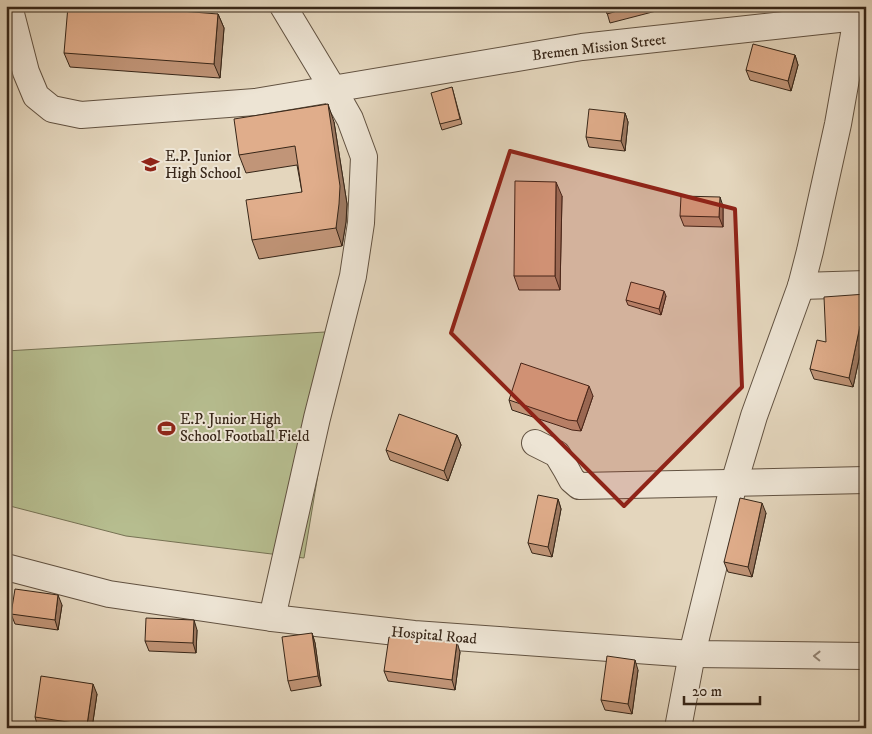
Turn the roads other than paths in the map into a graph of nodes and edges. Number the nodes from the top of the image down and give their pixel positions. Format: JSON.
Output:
{"nodes":[{"id":1,"x":9,"y":6,"type":"edge"},
{"id":2,"x":283,"y":6,"type":"edge"},
{"id":3,"x":862,"y":17,"type":"edge"},
{"id":4,"x":333,"y":89,"type":"junction"},
{"id":5,"x":866,"y":284,"type":"edge"},
{"id":6,"x":801,"y":286,"type":"junction"},
{"id":7,"x":535,"y":443,"type":"dead end"},
{"id":8,"x":866,"y":480,"type":"edge"},
{"id":9,"x":734,"y":483,"type":"junction"},
{"id":10,"x":7,"y":568,"type":"edge"},
{"id":11,"x":272,"y":618,"type":"junction"},
{"id":12,"x":692,"y":654,"type":"junction"},
{"id":13,"x":866,"y":656,"type":"edge"},
{"id":14,"x":678,"y":728,"type":"edge"}],
"edges":[{"from":1,"to":4,"type":"street","name":"Bremen Mission Street"},
{"from":2,"to":4,"type":"street"},
{"from":3,"to":4,"type":"street","name":"Bremen Mission Street"},
{"from":3,"to":6,"type":"street"},
{"from":4,"to":11,"type":"street"},
{"from":5,"to":6,"type":"street"},
{"from":6,"to":9,"type":"street"},
{"from":7,"to":9,"type":"street"},
{"from":8,"to":9,"type":"street"},
{"from":9,"to":12,"type":"street"},
{"from":10,"to":11,"type":"street","name":"Hospital Road"},
{"from":11,"to":12,"type":"street","name":"Hospital Road"},
{"from":13,"to":12,"type":"street","name":"Hospital Road","one_way":true},
{"from":12,"to":14,"type":"street"}]}
